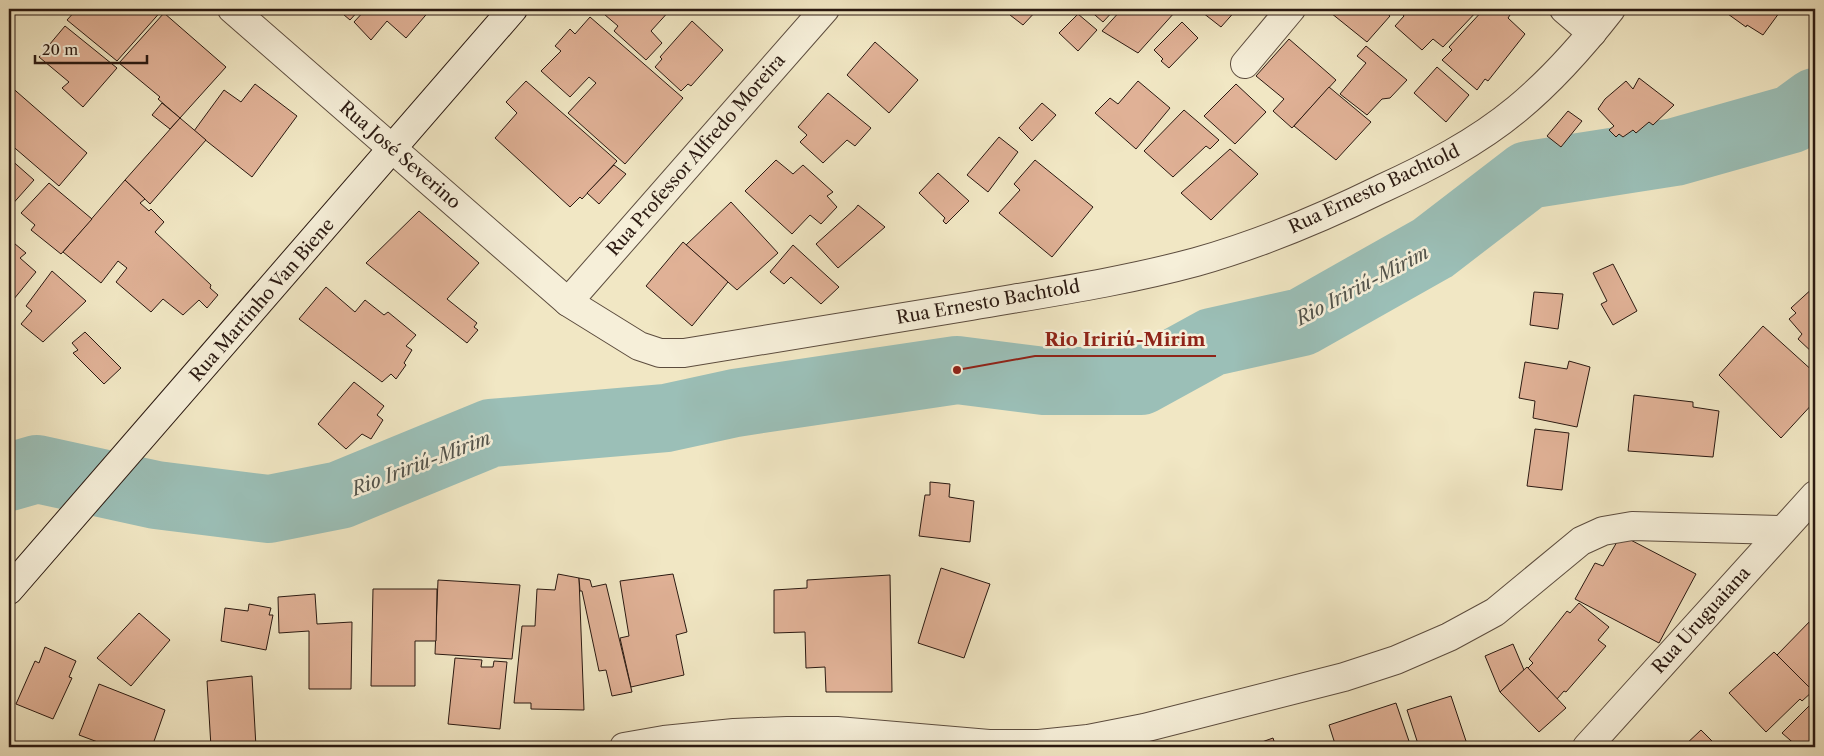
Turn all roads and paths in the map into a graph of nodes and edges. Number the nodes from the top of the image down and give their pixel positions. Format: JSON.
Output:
{"nodes":[{"id":1,"x":232,"y":9,"type":"edge"},
{"id":2,"x":513,"y":9,"type":"edge"},
{"id":3,"x":825,"y":9,"type":"edge"},
{"id":4,"x":1291,"y":9,"type":"edge"},
{"id":5,"x":1564,"y":9,"type":"edge"},
{"id":6,"x":1611,"y":9,"type":"edge"},
{"id":7,"x":1592,"y":33,"type":"junction"},
{"id":8,"x":1245,"y":64,"type":"dead end"},
{"id":9,"x":393,"y":149,"type":"junction"},
{"id":10,"x":568,"y":302,"type":"junction"},
{"id":11,"x":1815,"y":495,"type":"edge"},
{"id":12,"x":1782,"y":530,"type":"junction"},
{"id":13,"x":9,"y":590,"type":"edge"},
{"id":14,"x":925,"y":743,"type":"edge"},
{"id":15,"x":624,"y":747,"type":"edge"},
{"id":16,"x":1587,"y":747,"type":"edge"}],
"edges":[{"from":1,"to":9,"type":"street","name":"Rua José Severino"},
{"from":2,"to":9,"type":"street","name":"Rua Martinho Van Biene"},
{"from":3,"to":10,"type":"street","name":"Rua Professor Alfredo Moreira"},
{"from":4,"to":8,"type":"street"},
{"from":5,"to":7,"type":"street"},
{"from":6,"to":7,"type":"street","name":"Rua Ernesto Bachtold"},
{"from":7,"to":10,"type":"street","name":"Rua Ernesto Bachtold"},
{"from":9,"to":10,"type":"street","name":"Rua José Severino"},
{"from":9,"to":13,"type":"street","name":"Rua Martinho Van Biene"},
{"from":11,"to":12,"type":"street","name":"Rua Uruguaiana"},
{"from":12,"to":14,"type":"street"},
{"from":12,"to":16,"type":"street","name":"Rua Uruguaiana"},
{"from":14,"to":15,"type":"street"}]}
